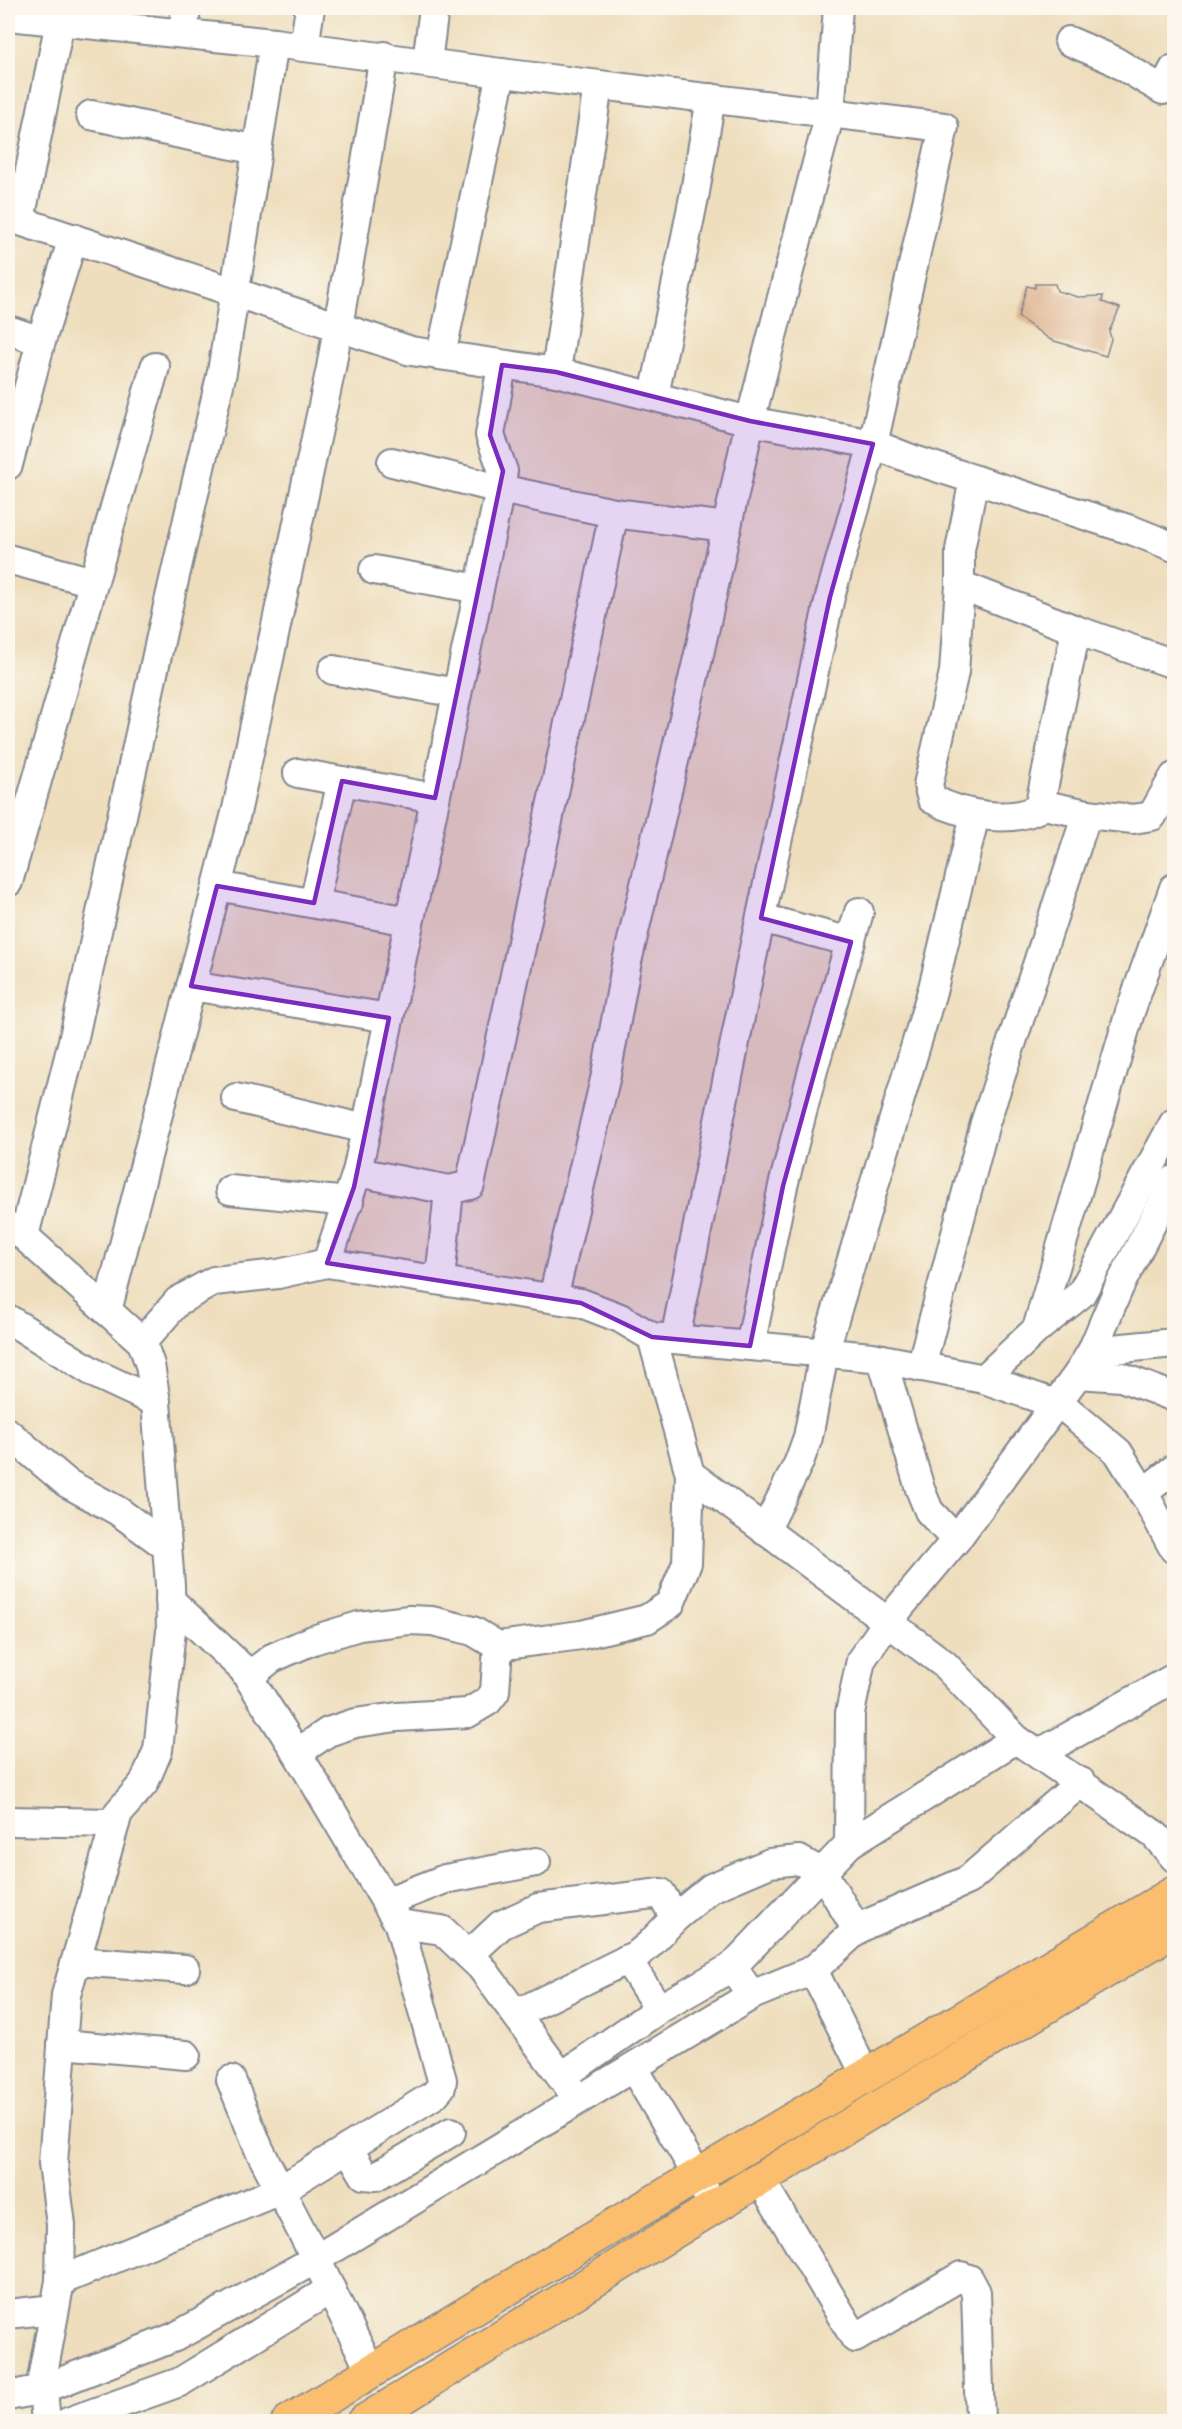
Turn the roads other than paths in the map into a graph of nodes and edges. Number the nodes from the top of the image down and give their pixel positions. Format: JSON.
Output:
{"nodes":[{"id":1,"x":310,"y":8,"type":"edge"},
{"id":2,"x":434,"y":8,"type":"edge"},
{"id":3,"x":840,"y":8,"type":"edge"},
{"id":4,"x":861,"y":8,"type":"edge"},
{"id":5,"x":8,"y":16,"type":"edge"},
{"id":6,"x":184,"y":20,"type":"edge"},
{"id":7,"x":60,"y":21,"type":"junction"},
{"id":8,"x":1069,"y":41,"type":"dead end"},
{"id":9,"x":274,"y":43,"type":"junction"},
{"id":10,"x":304,"y":47,"type":"junction"},
{"id":11,"x":384,"y":56,"type":"junction"},
{"id":12,"x":427,"y":62,"type":"junction"},
{"id":13,"x":1174,"y":69,"type":"edge"},
{"id":14,"x":501,"y":73,"type":"junction"},
{"id":15,"x":598,"y":85,"type":"junction"},
{"id":16,"x":711,"y":98,"type":"junction"},
{"id":17,"x":830,"y":112,"type":"junction"},
{"id":18,"x":91,"y":115,"type":"dead end"},
{"id":19,"x":257,"y":150,"type":"junction"},
{"id":20,"x":14,"y":219,"type":"edge"},
{"id":21,"x":73,"y":238,"type":"junction"},
{"id":22,"x":235,"y":292,"type":"junction"},
{"id":23,"x":338,"y":327,"type":"junction"},
{"id":24,"x":8,"y":330,"type":"edge"},
{"id":25,"x":41,"y":341,"type":"junction"},
{"id":26,"x":441,"y":355,"type":"junction"},
{"id":27,"x":502,"y":365,"type":"junction"},
{"id":28,"x":155,"y":367,"type":"dead end"},
{"id":29,"x":556,"y":372,"type":"junction"},
{"id":30,"x":654,"y":396,"type":"junction"},
{"id":31,"x":750,"y":420,"type":"junction"},
{"id":32,"x":873,"y":444,"type":"junction"},
{"id":33,"x":9,"y":454,"type":"edge"},
{"id":34,"x":392,"y":462,"type":"dead end"},
{"id":35,"x":500,"y":489,"type":"junction"},
{"id":36,"x":971,"y":494,"type":"dead end"},
{"id":37,"x":614,"y":513,"type":"junction"},
{"id":38,"x":727,"y":527,"type":"junction"},
{"id":39,"x":1174,"y":547,"type":"edge"},
{"id":40,"x":8,"y":559,"type":"edge"},
{"id":41,"x":374,"y":570,"type":"dead end"},
{"id":42,"x":93,"y":582,"type":"junction"},
{"id":43,"x":960,"y":585,"type":"junction"},
{"id":44,"x":479,"y":589,"type":"junction"},
{"id":45,"x":1077,"y":630,"type":"junction"},
{"id":46,"x":1174,"y":664,"type":"edge"},
{"id":47,"x":333,"y":670,"type":"dead end"},
{"id":48,"x":457,"y":693,"type":"junction"},
{"id":49,"x":298,"y":773,"type":"dead end"},
{"id":50,"x":1174,"y":777,"type":"edge"},
{"id":51,"x":342,"y":781,"type":"junction"},
{"id":52,"x":435,"y":798,"type":"junction"},
{"id":53,"x":1044,"y":805,"type":"junction"},
{"id":54,"x":1087,"y":814,"type":"junction"},
{"id":55,"x":975,"y":815,"type":"junction"},
{"id":56,"x":8,"y":882,"type":"edge"},
{"id":57,"x":217,"y":886,"type":"junction"},
{"id":58,"x":1174,"y":888,"type":"edge"},
{"id":59,"x":314,"y":903,"type":"junction"},
{"id":60,"x":859,"y":912,"type":"dead end"},
{"id":61,"x":761,"y":918,"type":"junction"},
{"id":62,"x":409,"y":921,"type":"junction"},
{"id":63,"x":851,"y":942,"type":"junction"},
{"id":64,"x":191,"y":986,"type":"junction"},
{"id":65,"x":389,"y":1018,"type":"junction"},
{"id":66,"x":236,"y":1098,"type":"dead end"},
{"id":67,"x":1174,"y":1123,"type":"edge"},
{"id":68,"x":366,"y":1129,"type":"junction"},
{"id":69,"x":357,"y":1172,"type":"junction"},
{"id":70,"x":1174,"y":1180,"type":"edge"},
{"id":71,"x":230,"y":1190,"type":"dead end"},
{"id":72,"x":449,"y":1190,"type":"junction"},
{"id":73,"x":348,"y":1202,"type":"junction"},
{"id":74,"x":16,"y":1231,"type":"edge"},
{"id":75,"x":327,"y":1263,"type":"junction"},
{"id":76,"x":440,"y":1280,"type":"junction"},
{"id":77,"x":553,"y":1298,"type":"junction"},
{"id":78,"x":107,"y":1311,"type":"junction"},
{"id":79,"x":8,"y":1319,"type":"edge"},
{"id":80,"x":1037,"y":1329,"type":"junction"},
{"id":81,"x":664,"y":1338,"type":"junction"},
{"id":82,"x":142,"y":1342,"type":"junction"},
{"id":83,"x":1174,"y":1343,"type":"edge"},
{"id":84,"x":750,"y":1346,"type":"junction"},
{"id":85,"x":824,"y":1353,"type":"junction"},
{"id":86,"x":882,"y":1359,"type":"junction"},
{"id":87,"x":1085,"y":1362,"type":"junction"},
{"id":88,"x":921,"y":1366,"type":"junction"},
{"id":89,"x":984,"y":1379,"type":"junction"},
{"id":90,"x":1174,"y":1396,"type":"edge"},
{"id":91,"x":156,"y":1402,"type":"junction"},
{"id":92,"x":1055,"y":1404,"type":"junction"},
{"id":93,"x":8,"y":1433,"type":"edge"},
{"id":94,"x":1174,"y":1469,"type":"edge"},
{"id":95,"x":690,"y":1474,"type":"junction"},
{"id":96,"x":1143,"y":1493,"type":"junction"},
{"id":97,"x":765,"y":1531,"type":"junction"},
{"id":98,"x":956,"y":1540,"type":"junction"},
{"id":99,"x":166,"y":1546,"type":"junction"},
{"id":100,"x":1174,"y":1549,"type":"edge"},
{"id":101,"x":170,"y":1600,"type":"junction"},
{"id":102,"x":888,"y":1621,"type":"junction"},
{"id":103,"x":498,"y":1646,"type":"junction"},
{"id":104,"x":248,"y":1677,"type":"junction"},
{"id":105,"x":1174,"y":1678,"type":"edge"},
{"id":106,"x":1027,"y":1746,"type":"junction"},
{"id":107,"x":297,"y":1753,"type":"junction"},
{"id":108,"x":1081,"y":1782,"type":"junction"},
{"id":109,"x":8,"y":1821,"type":"edge"},
{"id":110,"x":115,"y":1823,"type":"junction"},
{"id":111,"x":849,"y":1844,"type":"junction"},
{"id":112,"x":1174,"y":1857,"type":"edge"},
{"id":113,"x":536,"y":1862,"type":"dead end"},
{"id":114,"x":823,"y":1873,"type":"junction"},
{"id":115,"x":1174,"y":1893,"type":"edge"},
{"id":116,"x":392,"y":1913,"type":"junction"},
{"id":117,"x":675,"y":1918,"type":"junction"},
{"id":118,"x":856,"y":1930,"type":"junction"},
{"id":119,"x":1174,"y":1930,"type":"edge"},
{"id":120,"x":469,"y":1955,"type":"junction"},
{"id":121,"x":627,"y":1959,"type":"junction"},
{"id":122,"x":76,"y":1961,"type":"junction"},
{"id":123,"x":732,"y":1967,"type":"junction"},
{"id":124,"x":185,"y":1969,"type":"dead end"},
{"id":125,"x":813,"y":1970,"type":"junction"},
{"id":126,"x":752,"y":1995,"type":"junction"},
{"id":127,"x":659,"y":2009,"type":"junction"},
{"id":128,"x":516,"y":2014,"type":"junction"},
{"id":129,"x":62,"y":2044,"type":"junction"},
{"id":130,"x":186,"y":2055,"type":"dead end"},
{"id":131,"x":633,"y":2067,"type":"junction"},
{"id":132,"x":866,"y":2076,"type":"junction"},
{"id":133,"x":561,"y":2077,"type":"junction"},
{"id":134,"x":231,"y":2080,"type":"dead end"},
{"id":135,"x":578,"y":2099,"type":"junction"},
{"id":136,"x":451,"y":2132,"type":"dead end"},
{"id":137,"x":348,"y":2148,"type":"junction"},
{"id":138,"x":698,"y":2176,"type":"junction"},
{"id":139,"x":760,"y":2179,"type":"junction"},
{"id":140,"x":280,"y":2190,"type":"junction"},
{"id":141,"x":713,"y":2207,"type":"junction"},
{"id":142,"x":316,"y":2259,"type":"junction"},
{"id":143,"x":60,"y":2281,"type":"junction"},
{"id":144,"x":331,"y":2289,"type":"junction"},
{"id":145,"x":54,"y":2309,"type":"junction"},
{"id":146,"x":8,"y":2314,"type":"edge"},
{"id":147,"x":371,"y":2372,"type":"junction"},
{"id":148,"x":43,"y":2389,"type":"junction"},
{"id":149,"x":8,"y":2396,"type":"edge"},
{"id":150,"x":46,"y":2421,"type":"edge"},
{"id":151,"x":68,"y":2421,"type":"edge"},
{"id":152,"x":288,"y":2421,"type":"edge"},
{"id":153,"x":363,"y":2421,"type":"edge"},
{"id":154,"x":980,"y":2421,"type":"edge"}],
"edges":[{"from":1,"to":10,"type":"street"},
{"from":2,"to":12,"type":"street"},
{"from":3,"to":4,"type":"street"},
{"from":3,"to":17,"type":"street"},
{"from":5,"to":7,"type":"street"},
{"from":6,"to":7,"type":"street"},
{"from":6,"to":9,"type":"street"},
{"from":7,"to":20,"type":"street"},
{"from":8,"to":13,"type":"street"},
{"from":9,"to":10,"type":"street"},
{"from":9,"to":19,"type":"street"},
{"from":10,"to":11,"type":"street"},
{"from":11,"to":12,"type":"street"},
{"from":11,"to":23,"type":"street"},
{"from":12,"to":14,"type":"street"},
{"from":14,"to":15,"type":"street"},
{"from":14,"to":26,"type":"street"},
{"from":15,"to":16,"type":"street"},
{"from":15,"to":29,"type":"street"},
{"from":16,"to":17,"type":"street"},
{"from":16,"to":30,"type":"street"},
{"from":17,"to":31,"type":"street"},
{"from":17,"to":32,"type":"street"},
{"from":18,"to":19,"type":"street"},
{"from":19,"to":22,"type":"street"},
{"from":20,"to":21,"type":"street"},
{"from":21,"to":22,"type":"street"},
{"from":21,"to":25,"type":"street"},
{"from":22,"to":23,"type":"street"},
{"from":22,"to":74,"type":"street"},
{"from":23,"to":26,"type":"street"},
{"from":23,"to":57,"type":"street"},
{"from":24,"to":25,"type":"street"},
{"from":25,"to":33,"type":"street"},
{"from":26,"to":27,"type":"street"},
{"from":27,"to":29,"type":"street"},
{"from":27,"to":35,"type":"street"},
{"from":28,"to":42,"type":"street"},
{"from":29,"to":30,"type":"street"},
{"from":30,"to":31,"type":"street"},
{"from":31,"to":32,"type":"street"},
{"from":31,"to":38,"type":"street"},
{"from":32,"to":39,"type":"street"},
{"from":32,"to":61,"type":"street"},
{"from":34,"to":35,"type":"street"},
{"from":35,"to":37,"type":"street"},
{"from":35,"to":44,"type":"street"},
{"from":36,"to":43,"type":"street"},
{"from":37,"to":38,"type":"street"},
{"from":37,"to":72,"type":"street"},
{"from":38,"to":77,"type":"street"},
{"from":40,"to":42,"type":"street"},
{"from":41,"to":44,"type":"street"},
{"from":42,"to":56,"type":"street"},
{"from":43,"to":45,"type":"street"},
{"from":43,"to":55,"type":"street"},
{"from":44,"to":48,"type":"street"},
{"from":45,"to":46,"type":"street"},
{"from":45,"to":53,"type":"street"},
{"from":47,"to":48,"type":"street"},
{"from":48,"to":52,"type":"street"},
{"from":49,"to":51,"type":"street"},
{"from":50,"to":54,"type":"street"},
{"from":51,"to":52,"type":"street"},
{"from":51,"to":59,"type":"street"},
{"from":52,"to":62,"type":"street"},
{"from":53,"to":54,"type":"street"},
{"from":53,"to":55,"type":"street"},
{"from":54,"to":88,"type":"street"},
{"from":55,"to":85,"type":"street"},
{"from":57,"to":59,"type":"street"},
{"from":57,"to":64,"type":"street"},
{"from":58,"to":80,"type":"street"},
{"from":59,"to":62,"type":"street"},
{"from":60,"to":63,"type":"street"},
{"from":61,"to":63,"type":"street"},
{"from":61,"to":81,"type":"street"},
{"from":62,"to":65,"type":"street"},
{"from":63,"to":84,"type":"street"},
{"from":64,"to":65,"type":"street"},
{"from":64,"to":78,"type":"street"},
{"from":65,"to":68,"type":"street"},
{"from":66,"to":68,"type":"street"},
{"from":67,"to":80,"type":"street"},
{"from":68,"to":69,"type":"street"},
{"from":69,"to":72,"type":"street"},
{"from":69,"to":73,"type":"street"},
{"from":70,"to":87,"type":"street"},
{"from":71,"to":73,"type":"street"},
{"from":72,"to":76,"type":"street"},
{"from":73,"to":75,"type":"street"},
{"from":74,"to":78,"type":"street"},
{"from":75,"to":76,"type":"street"},
{"from":75,"to":82,"type":"street"},
{"from":76,"to":77,"type":"street"},
{"from":77,"to":81,"type":"street"},
{"from":78,"to":82,"type":"street"},
{"from":79,"to":91,"type":"street"},
{"from":80,"to":89,"type":"street"},
{"from":81,"to":84,"type":"street"},
{"from":81,"to":95,"type":"street"},
{"from":82,"to":91,"type":"street"},
{"from":83,"to":87,"type":"street"},
{"from":84,"to":85,"type":"street"},
{"from":85,"to":86,"type":"street"},
{"from":85,"to":97,"type":"street"},
{"from":86,"to":88,"type":"street"},
{"from":86,"to":98,"type":"street"},
{"from":87,"to":90,"type":"street"},
{"from":87,"to":92,"type":"street"},
{"from":88,"to":89,"type":"street"},
{"from":89,"to":92,"type":"street"},
{"from":91,"to":99,"type":"street"},
{"from":92,"to":96,"type":"street"},
{"from":92,"to":98,"type":"street"},
{"from":93,"to":99,"type":"street"},
{"from":94,"to":96,"type":"street"},
{"from":95,"to":97,"type":"street"},
{"from":95,"to":103,"type":"street"},
{"from":96,"to":100,"type":"street"},
{"from":97,"to":102,"type":"street"},
{"from":98,"to":102,"type":"street"},
{"from":99,"to":101,"type":"street"},
{"from":101,"to":104,"type":"street"},
{"from":101,"to":110,"type":"street"},
{"from":102,"to":106,"type":"street"},
{"from":102,"to":111,"type":"street"},
{"from":103,"to":104,"type":"street"},
{"from":103,"to":107,"type":"street"},
{"from":104,"to":107,"type":"street"},
{"from":105,"to":106,"type":"street"},
{"from":106,"to":108,"type":"street"},
{"from":106,"to":111,"type":"street"},
{"from":107,"to":116,"type":"street"},
{"from":108,"to":112,"type":"street"},
{"from":108,"to":118,"type":"street"},
{"from":109,"to":110,"type":"street"},
{"from":110,"to":122,"type":"street"},
{"from":111,"to":114,"type":"street"},
{"from":113,"to":116,"type":"street"},
{"from":114,"to":117,"type":"street"},
{"from":114,"to":118,"type":"street"},
{"from":114,"to":123,"type":"street"},
{"from":115,"to":132,"type":"highway"},
{"from":116,"to":120,"type":"street"},
{"from":116,"to":137,"type":"street"},
{"from":117,"to":120,"type":"street"},
{"from":117,"to":121,"type":"street"},
{"from":118,"to":125,"type":"street"},
{"from":119,"to":139,"type":"highway"},
{"from":120,"to":128,"type":"street"},
{"from":121,"to":127,"type":"street"},
{"from":121,"to":128,"type":"street"},
{"from":122,"to":124,"type":"street"},
{"from":122,"to":129,"type":"street"},
{"from":123,"to":126,"type":"street"},
{"from":123,"to":127,"type":"street"},
{"from":125,"to":126,"type":"street"},
{"from":125,"to":132,"type":"street"},
{"from":126,"to":131,"type":"street"},
{"from":127,"to":133,"type":"street"},
{"from":128,"to":133,"type":"street"},
{"from":129,"to":130,"type":"street"},
{"from":129,"to":143,"type":"street"},
{"from":131,"to":135,"type":"street"},
{"from":131,"to":138,"type":"street"},
{"from":132,"to":138,"type":"highway"},
{"from":133,"to":135,"type":"street"},
{"from":134,"to":140,"type":"street"},
{"from":135,"to":142,"type":"street"},
{"from":136,"to":137,"type":"street"},
{"from":137,"to":140,"type":"street"},
{"from":138,"to":141,"type":"street"},
{"from":138,"to":147,"type":"highway"},
{"from":139,"to":141,"type":"highway"},
{"from":139,"to":154,"type":"street"},
{"from":140,"to":142,"type":"street"},
{"from":140,"to":143,"type":"street"},
{"from":141,"to":153,"type":"highway"},
{"from":142,"to":144,"type":"street"},
{"from":142,"to":148,"type":"street"},
{"from":143,"to":145,"type":"street"},
{"from":144,"to":147,"type":"street"},
{"from":144,"to":151,"type":"street"},
{"from":145,"to":146,"type":"street"},
{"from":145,"to":148,"type":"street"},
{"from":147,"to":152,"type":"highway"},
{"from":148,"to":149,"type":"street"},
{"from":148,"to":150,"type":"street"}]}
